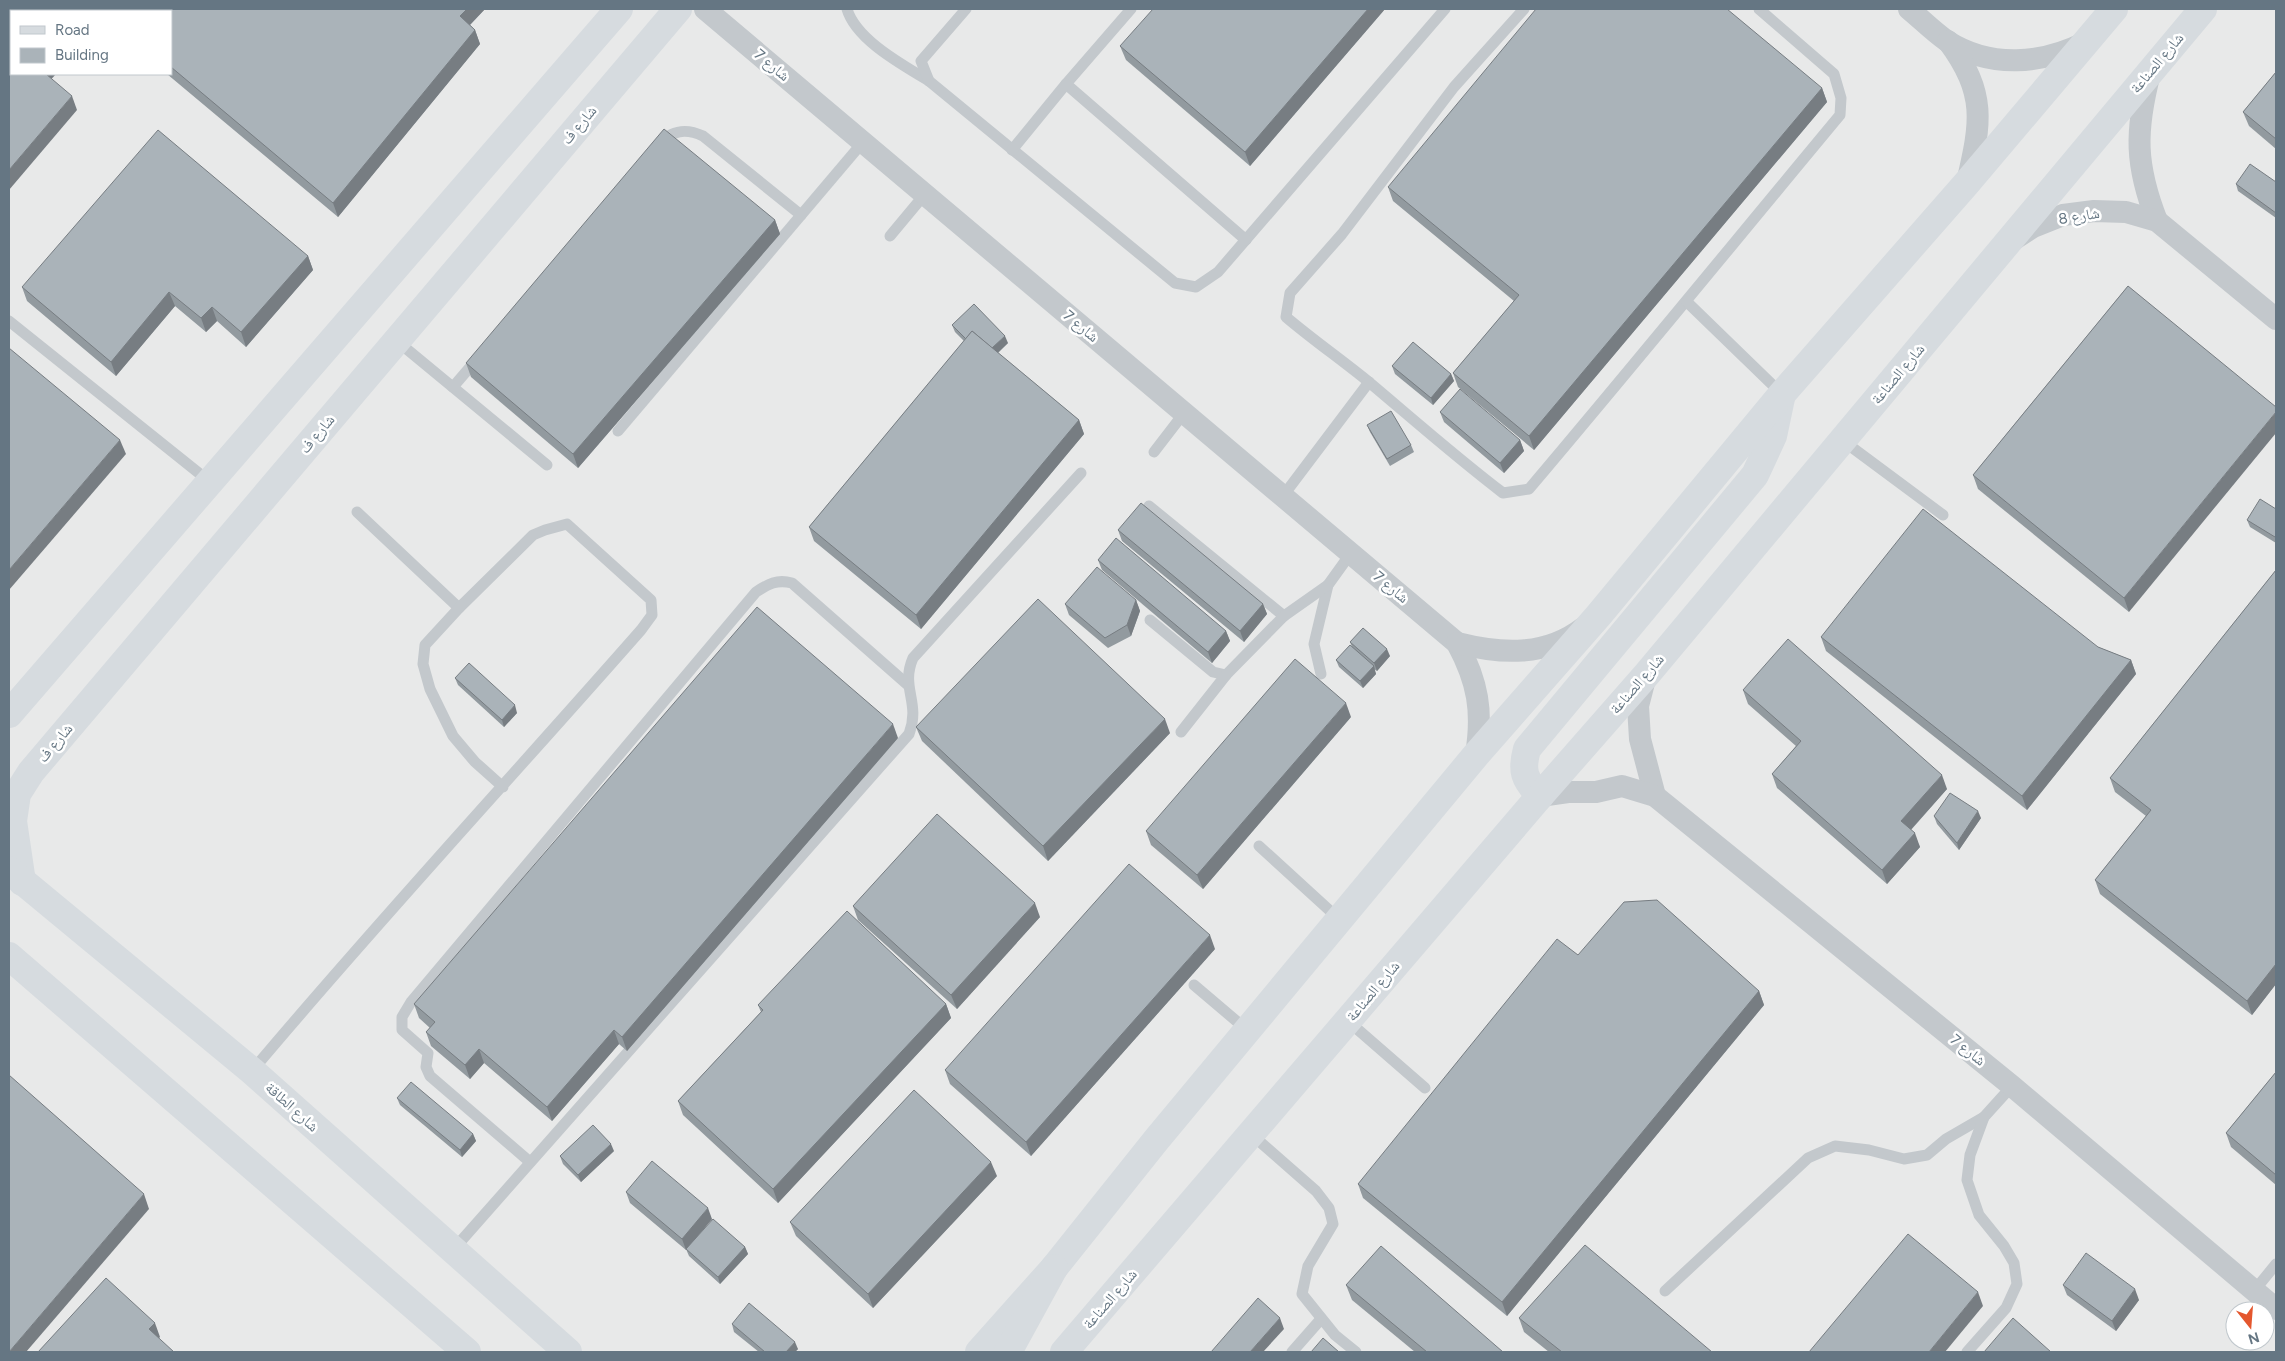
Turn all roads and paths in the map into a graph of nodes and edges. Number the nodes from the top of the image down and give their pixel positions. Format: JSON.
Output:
{"nodes":[{"id":1,"x":619,"y":9,"type":"edge"},
{"id":2,"x":678,"y":9,"type":"edge"},
{"id":3,"x":705,"y":9,"type":"edge"},
{"id":4,"x":848,"y":9,"type":"edge"},
{"id":5,"x":966,"y":9,"type":"edge"},
{"id":6,"x":1131,"y":9,"type":"edge"},
{"id":7,"x":1445,"y":9,"type":"edge"},
{"id":8,"x":1524,"y":9,"type":"edge"},
{"id":9,"x":1759,"y":9,"type":"edge"},
{"id":10,"x":1909,"y":9,"type":"edge"},
{"id":11,"x":2114,"y":9,"type":"edge"},
{"id":12,"x":2203,"y":9,"type":"edge"},
{"id":13,"x":1947,"y":40,"type":"junction"},
{"id":14,"x":2087,"y":41,"type":"junction"},
{"id":15,"x":2151,"y":69,"type":"junction"},
{"id":16,"x":930,"y":81,"type":"junction"},
{"id":17,"x":1066,"y":84,"type":"junction"},
{"id":18,"x":863,"y":142,"type":"junction"},
{"id":19,"x":654,"y":150,"type":"edge"},
{"id":20,"x":1012,"y":150,"type":"junction"},
{"id":21,"x":1966,"y":184,"type":"junction"},
{"id":22,"x":925,"y":194,"type":"junction"},
{"id":23,"x":801,"y":215,"type":"junction"},
{"id":24,"x":2157,"y":221,"type":"junction"},
{"id":25,"x":890,"y":236,"type":"dead end"},
{"id":26,"x":1246,"y":240,"type":"junction"},
{"id":27,"x":2006,"y":244,"type":"junction"},
{"id":28,"x":1687,"y":302,"type":"junction"},
{"id":29,"x":2276,"y":319,"type":"edge"},
{"id":30,"x":9,"y":321,"type":"edge"},
{"id":31,"x":397,"y":341,"type":"junction"},
{"id":32,"x":485,"y":350,"type":"edge"},
{"id":33,"x":1369,"y":382,"type":"junction"},
{"id":34,"x":453,"y":387,"type":"junction"},
{"id":35,"x":1782,"y":394,"type":"junction"},
{"id":36,"x":1184,"y":412,"type":"junction"},
{"id":37,"x":618,"y":431,"type":"dead end"},
{"id":38,"x":1842,"y":440,"type":"junction"},
{"id":39,"x":1154,"y":452,"type":"dead end"},
{"id":40,"x":547,"y":465,"type":"dead end"},
{"id":41,"x":1081,"y":473,"type":"dead end"},
{"id":42,"x":210,"y":482,"type":"junction"},
{"id":43,"x":1283,"y":496,"type":"junction"},
{"id":44,"x":1149,"y":506,"type":"dead end"},
{"id":45,"x":357,"y":512,"type":"dead end"},
{"id":46,"x":1943,"y":515,"type":"dead end"},
{"id":47,"x":1352,"y":553,"type":"junction"},
{"id":48,"x":1328,"y":585,"type":"junction"},
{"id":49,"x":459,"y":608,"type":"junction"},
{"id":50,"x":1284,"y":616,"type":"junction"},
{"id":51,"x":1598,"y":616,"type":"junction"},
{"id":52,"x":1150,"y":620,"type":"edge"},
{"id":53,"x":1458,"y":643,"type":"junction"},
{"id":54,"x":1321,"y":674,"type":"dead end"},
{"id":55,"x":1647,"y":674,"type":"junction"},
{"id":56,"x":1226,"y":675,"type":"junction"},
{"id":57,"x":908,"y":685,"type":"junction"},
{"id":58,"x":9,"y":714,"type":"edge"},
{"id":59,"x":1182,"y":732,"type":"dead end"},
{"id":60,"x":1476,"y":755,"type":"junction"},
{"id":61,"x":504,"y":787,"type":"junction"},
{"id":62,"x":1540,"y":796,"type":"junction"},
{"id":63,"x":1655,"y":796,"type":"junction"},
{"id":64,"x":1258,"y":846,"type":"dead end"},
{"id":65,"x":15,"y":876,"type":"edge"},
{"id":66,"x":1339,"y":919,"type":"junction"},
{"id":67,"x":9,"y":956,"type":"edge"},
{"id":68,"x":1194,"y":985,"type":"dead end"},
{"id":69,"x":1348,"y":1020,"type":"junction"},
{"id":70,"x":1247,"y":1030,"type":"junction"},
{"id":71,"x":252,"y":1071,"type":"junction"},
{"id":72,"x":2012,"y":1086,"type":"junction"},
{"id":73,"x":1425,"y":1088,"type":"dead end"},
{"id":74,"x":1984,"y":1117,"type":"junction"},
{"id":75,"x":1251,"y":1134,"type":"junction"},
{"id":76,"x":530,"y":1162,"type":"junction"},
{"id":77,"x":453,"y":1250,"type":"junction"},
{"id":78,"x":2276,"y":1264,"type":"edge"},
{"id":79,"x":1054,"y":1268,"type":"junction"},
{"id":80,"x":1665,"y":1291,"type":"dead end"},
{"id":81,"x":2254,"y":1291,"type":"junction"},
{"id":82,"x":2276,"y":1309,"type":"edge"},
{"id":83,"x":1321,"y":1319,"type":"junction"},
{"id":84,"x":467,"y":1352,"type":"edge"},
{"id":85,"x":568,"y":1352,"type":"edge"},
{"id":86,"x":979,"y":1352,"type":"edge"},
{"id":87,"x":1008,"y":1352,"type":"edge"},
{"id":88,"x":1064,"y":1352,"type":"edge"},
{"id":89,"x":1292,"y":1352,"type":"edge"},
{"id":90,"x":1356,"y":1352,"type":"edge"},
{"id":91,"x":1967,"y":1352,"type":"edge"}],
"edges":[{"from":1,"to":42,"type":"street"},
{"from":2,"to":31,"type":"street","name":"شارع ف"},
{"from":3,"to":18,"type":"street","name":"شارع 7"},
{"from":4,"to":16,"type":"lane"},
{"from":5,"to":16,"type":"lane"},
{"from":6,"to":17,"type":"lane"},
{"from":7,"to":26,"type":"lane"},
{"from":8,"to":33,"type":"lane"},
{"from":9,"to":28,"type":"lane"},
{"from":10,"to":13,"type":"street"},
{"from":11,"to":14,"type":"street"},
{"from":12,"to":15,"type":"street","name":"شارع الصناعة"},
{"from":13,"to":14,"type":"street"},
{"from":13,"to":21,"type":"street"},
{"from":14,"to":21,"type":"street"},
{"from":15,"to":24,"type":"street","name":"شارع 8"},
{"from":15,"to":27,"type":"street","name":"شارع الصناعة"},
{"from":16,"to":20,"type":"lane"},
{"from":17,"to":20,"type":"lane"},
{"from":17,"to":26,"type":"lane"},
{"from":18,"to":22,"type":"street","name":"شارع 7"},
{"from":18,"to":23,"type":"lane"},
{"from":19,"to":23,"type":"lane"},
{"from":20,"to":26,"type":"lane"},
{"from":21,"to":35,"type":"street"},
{"from":22,"to":25,"type":"lane"},
{"from":22,"to":36,"type":"street","name":"شارع 7"},
{"from":23,"to":37,"type":"lane"},
{"from":24,"to":27,"type":"street","name":"شارع 8"},
{"from":24,"to":29,"type":"street","name":"شارع 8"},
{"from":27,"to":38,"type":"street","name":"شارع الصناعة"},
{"from":28,"to":33,"type":"lane"},
{"from":28,"to":35,"type":"lane"},
{"from":30,"to":42,"type":"lane"},
{"from":31,"to":34,"type":"lane"},
{"from":31,"to":65,"type":"street","name":"شارع ف"},
{"from":32,"to":34,"type":"lane"},
{"from":33,"to":43,"type":"lane"},
{"from":34,"to":40,"type":"lane"},
{"from":35,"to":51,"type":"street"},
{"from":35,"to":62,"type":"street"},
{"from":36,"to":39,"type":"lane"},
{"from":36,"to":43,"type":"street","name":"شارع 7"},
{"from":38,"to":46,"type":"lane"},
{"from":38,"to":55,"type":"street","name":"شارع الصناعة"},
{"from":41,"to":57,"type":"lane"},
{"from":42,"to":58,"type":"street"},
{"from":43,"to":47,"type":"street","name":"شارع 7"},
{"from":44,"to":50,"type":"lane"},
{"from":45,"to":49,"type":"lane"},
{"from":47,"to":48,"type":"lane"},
{"from":47,"to":53,"type":"street","name":"شارع 7"},
{"from":48,"to":50,"type":"lane"},
{"from":48,"to":54,"type":"lane"},
{"from":49,"to":61,"type":"lane"},
{"from":49,"to":61,"type":"lane"},
{"from":50,"to":56,"type":"lane"},
{"from":51,"to":53,"type":"street","name":"شارع 7"},
{"from":51,"to":60,"type":"street"},
{"from":52,"to":56,"type":"lane"},
{"from":53,"to":60,"type":"street","name":"شارع 7"},
{"from":55,"to":62,"type":"street","name":"شارع الصناعة"},
{"from":55,"to":63,"type":"street"},
{"from":56,"to":59,"type":"lane"},
{"from":57,"to":76,"type":"lane"},
{"from":57,"to":76,"type":"lane"},
{"from":60,"to":66,"type":"street"},
{"from":61,"to":71,"type":"lane"},
{"from":62,"to":63,"type":"street","name":"شارع 7"},
{"from":62,"to":69,"type":"street","name":"شارع الصناعة"},
{"from":63,"to":72,"type":"street","name":"شارع 7"},
{"from":64,"to":66,"type":"lane"},
{"from":65,"to":71,"type":"street","name":"شارع الطاقة"},
{"from":66,"to":70,"type":"street"},
{"from":67,"to":84,"type":"street"},
{"from":68,"to":70,"type":"lane"},
{"from":69,"to":73,"type":"lane"},
{"from":69,"to":75,"type":"street","name":"شارع الصناعة"},
{"from":70,"to":79,"type":"street"},
{"from":71,"to":77,"type":"street","name":"شارع الطاقة"},
{"from":72,"to":74,"type":"lane"},
{"from":72,"to":81,"type":"street","name":"شارع 7"},
{"from":74,"to":80,"type":"lane"},
{"from":74,"to":91,"type":"lane"},
{"from":75,"to":83,"type":"lane"},
{"from":75,"to":88,"type":"street","name":"شارع الصناعة"},
{"from":76,"to":77,"type":"lane"},
{"from":77,"to":85,"type":"street","name":"شارع الطاقة"},
{"from":78,"to":81,"type":"lane"},
{"from":79,"to":86,"type":"street"},
{"from":79,"to":87,"type":"street"},
{"from":81,"to":82,"type":"street","name":"شارع 7"},
{"from":83,"to":89,"type":"lane"},
{"from":83,"to":90,"type":"lane"}]}
